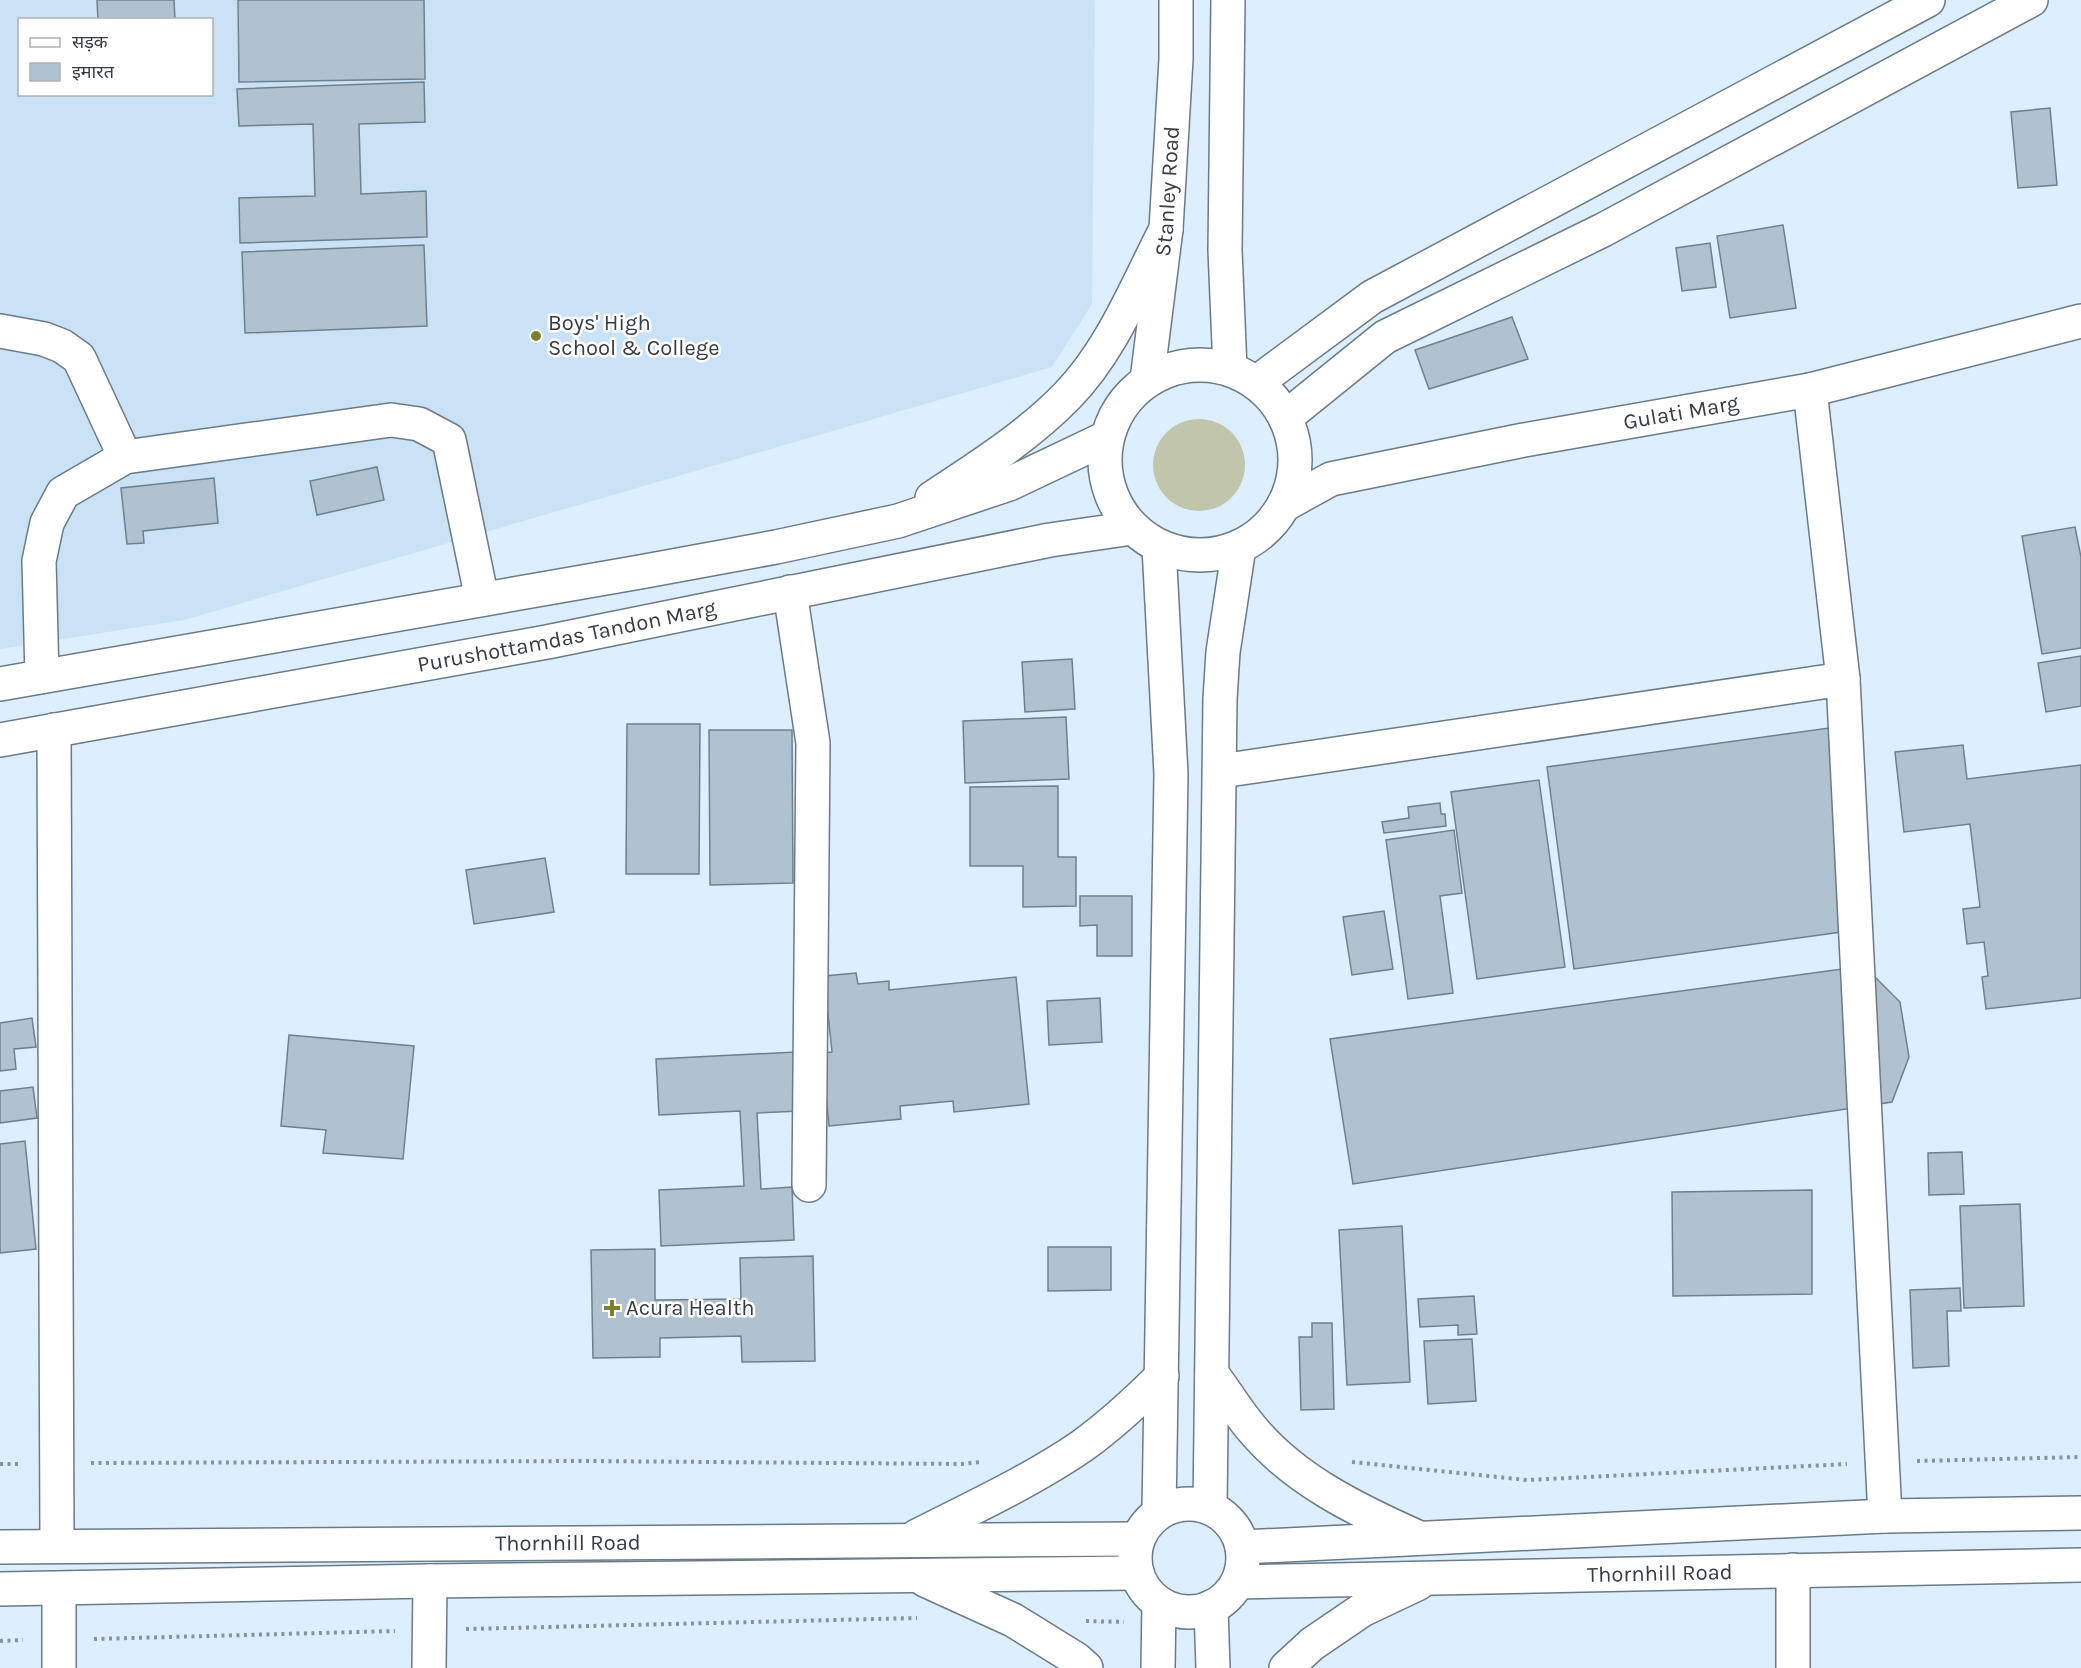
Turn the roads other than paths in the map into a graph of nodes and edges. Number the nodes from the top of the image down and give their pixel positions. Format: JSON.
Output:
{"nodes":[{"id":1,"x":1176,"y":0,"type":"edge"},
{"id":2,"x":1228,"y":0,"type":"edge"},
{"id":3,"x":1928,"y":0,"type":"edge"},
{"id":4,"x":2031,"y":0,"type":"edge"},
{"id":5,"x":1166,"y":229,"type":"junction"},
{"id":6,"x":2081,"y":321,"type":"edge"},
{"id":7,"x":0,"y":331,"type":"edge"},
{"id":8,"x":1243,"y":376,"type":"junction"},
{"id":9,"x":1147,"y":380,"type":"junction"},
{"id":10,"x":1810,"y":390,"type":"junction"},
{"id":11,"x":1286,"y":417,"type":"junction"},
{"id":12,"x":1106,"y":438,"type":"junction"},
{"id":13,"x":125,"y":457,"type":"junction"},
{"id":14,"x":1284,"y":505,"type":"junction"},
{"id":15,"x":898,"y":521,"type":"junction"},
{"id":16,"x":1132,"y":528,"type":"junction"},
{"id":17,"x":1159,"y":547,"type":"junction"},
{"id":18,"x":1239,"y":547,"type":"junction"},
{"id":19,"x":790,"y":592,"type":"junction"},
{"id":20,"x":482,"y":599,"type":"junction"},
{"id":21,"x":42,"y":676,"type":"junction"},
{"id":22,"x":1843,"y":679,"type":"junction"},
{"id":23,"x":0,"y":684,"type":"edge"},
{"id":24,"x":54,"y":730,"type":"junction"},
{"id":25,"x":0,"y":740,"type":"edge"},
{"id":26,"x":1221,"y":771,"type":"junction"},
{"id":27,"x":809,"y":1185,"type":"dead end"},
{"id":28,"x":1212,"y":1374,"type":"junction"},
{"id":29,"x":1162,"y":1376,"type":"junction"},
{"id":30,"x":1210,"y":1508,"type":"junction"},
{"id":31,"x":1160,"y":1512,"type":"junction"},
{"id":32,"x":2081,"y":1513,"type":"edge"},
{"id":33,"x":1885,"y":1516,"type":"junction"},
{"id":34,"x":1138,"y":1539,"type":"junction"},
{"id":35,"x":1420,"y":1539,"type":"junction"},
{"id":36,"x":910,"y":1540,"type":"junction"},
{"id":37,"x":57,"y":1546,"type":"junction"},
{"id":38,"x":1242,"y":1546,"type":"junction"},
{"id":39,"x":0,"y":1547,"type":"edge"},
{"id":40,"x":2081,"y":1564,"type":"edge"},
{"id":41,"x":1792,"y":1570,"type":"junction"},
{"id":42,"x":1137,"y":1573,"type":"junction"},
{"id":43,"x":917,"y":1576,"type":"junction"},
{"id":44,"x":1428,"y":1578,"type":"junction"},
{"id":45,"x":430,"y":1581,"type":"junction"},
{"id":46,"x":1238,"y":1582,"type":"junction"},
{"id":47,"x":0,"y":1589,"type":"edge"},
{"id":48,"x":59,"y":1589,"type":"junction"},
{"id":49,"x":1159,"y":1603,"type":"junction"},
{"id":50,"x":1211,"y":1607,"type":"junction"},
{"id":51,"x":59,"y":1668,"type":"edge"},
{"id":52,"x":429,"y":1668,"type":"edge"},
{"id":53,"x":1086,"y":1668,"type":"edge"},
{"id":54,"x":1158,"y":1668,"type":"edge"},
{"id":55,"x":1213,"y":1668,"type":"edge"},
{"id":56,"x":1286,"y":1668,"type":"edge"},
{"id":57,"x":1793,"y":1668,"type":"edge"}],
"edges":[{"from":1,"to":5,"type":"street","name":"Stanley Road"},
{"from":2,"to":8,"type":"street"},
{"from":3,"to":8,"type":"street"},
{"from":4,"to":11,"type":"street"},
{"from":5,"to":9,"type":"street","name":"Stanley Road"},
{"from":5,"to":15,"type":"street"},
{"from":6,"to":10,"type":"street","name":"Gulati Marg"},
{"from":7,"to":13,"type":"street"},
{"from":8,"to":9,"type":"street"},
{"from":8,"to":11,"type":"street"},
{"from":9,"to":12,"type":"street"},
{"from":10,"to":14,"type":"street","name":"Gulati Marg"},
{"from":10,"to":22,"type":"street"},
{"from":11,"to":14,"type":"street"},
{"from":12,"to":15,"type":"street"},
{"from":12,"to":16,"type":"street"},
{"from":13,"to":20,"type":"street"},
{"from":13,"to":21,"type":"street"},
{"from":14,"to":18,"type":"street"},
{"from":15,"to":20,"type":"street"},
{"from":16,"to":17,"type":"street"},
{"from":16,"to":19,"type":"street","name":"Purushottamdas Tandon Marg"},
{"from":17,"to":18,"type":"street"},
{"from":17,"to":29,"type":"street"},
{"from":18,"to":26,"type":"street"},
{"from":19,"to":24,"type":"street","name":"Purushottamdas Tandon Marg"},
{"from":19,"to":27,"type":"street"},
{"from":20,"to":21,"type":"street"},
{"from":21,"to":23,"type":"street"},
{"from":22,"to":26,"type":"street"},
{"from":22,"to":33,"type":"street"},
{"from":24,"to":25,"type":"street","name":"Purushottamdas Tandon Marg"},
{"from":24,"to":37,"type":"street"},
{"from":26,"to":28,"type":"street"},
{"from":28,"to":30,"type":"street"},
{"from":28,"to":35,"type":"street"},
{"from":29,"to":31,"type":"street"},
{"from":29,"to":36,"type":"street"},
{"from":30,"to":31,"type":"street"},
{"from":30,"to":38,"type":"street"},
{"from":31,"to":34,"type":"street"},
{"from":32,"to":33,"type":"street","name":"Thornhill Road"},
{"from":33,"to":35,"type":"street","name":"Thornhill Road"},
{"from":34,"to":36,"type":"street","name":"Thornhill Road"},
{"from":34,"to":42,"type":"street"},
{"from":35,"to":38,"type":"street","name":"Thornhill Road"},
{"from":36,"to":37,"type":"street","name":"Thornhill Road"},
{"from":37,"to":39,"type":"street","name":"Thornhill Road"},
{"from":38,"to":46,"type":"street"},
{"from":40,"to":41,"type":"street","name":"Thornhill Road"},
{"from":41,"to":44,"type":"street","name":"Thornhill Road"},
{"from":41,"to":57,"type":"street"},
{"from":42,"to":43,"type":"street","name":"Thornhill Road"},
{"from":42,"to":49,"type":"street"},
{"from":43,"to":45,"type":"street","name":"Thornhill Road"},
{"from":43,"to":53,"type":"street"},
{"from":44,"to":46,"type":"street","name":"Thornhill Road"},
{"from":44,"to":56,"type":"street"},
{"from":45,"to":48,"type":"street","name":"Thornhill Road"},
{"from":45,"to":52,"type":"street"},
{"from":46,"to":50,"type":"street"},
{"from":47,"to":48,"type":"street","name":"Thornhill Road"},
{"from":48,"to":51,"type":"street"},
{"from":49,"to":50,"type":"street"},
{"from":49,"to":54,"type":"street"},
{"from":50,"to":55,"type":"street"}]}
